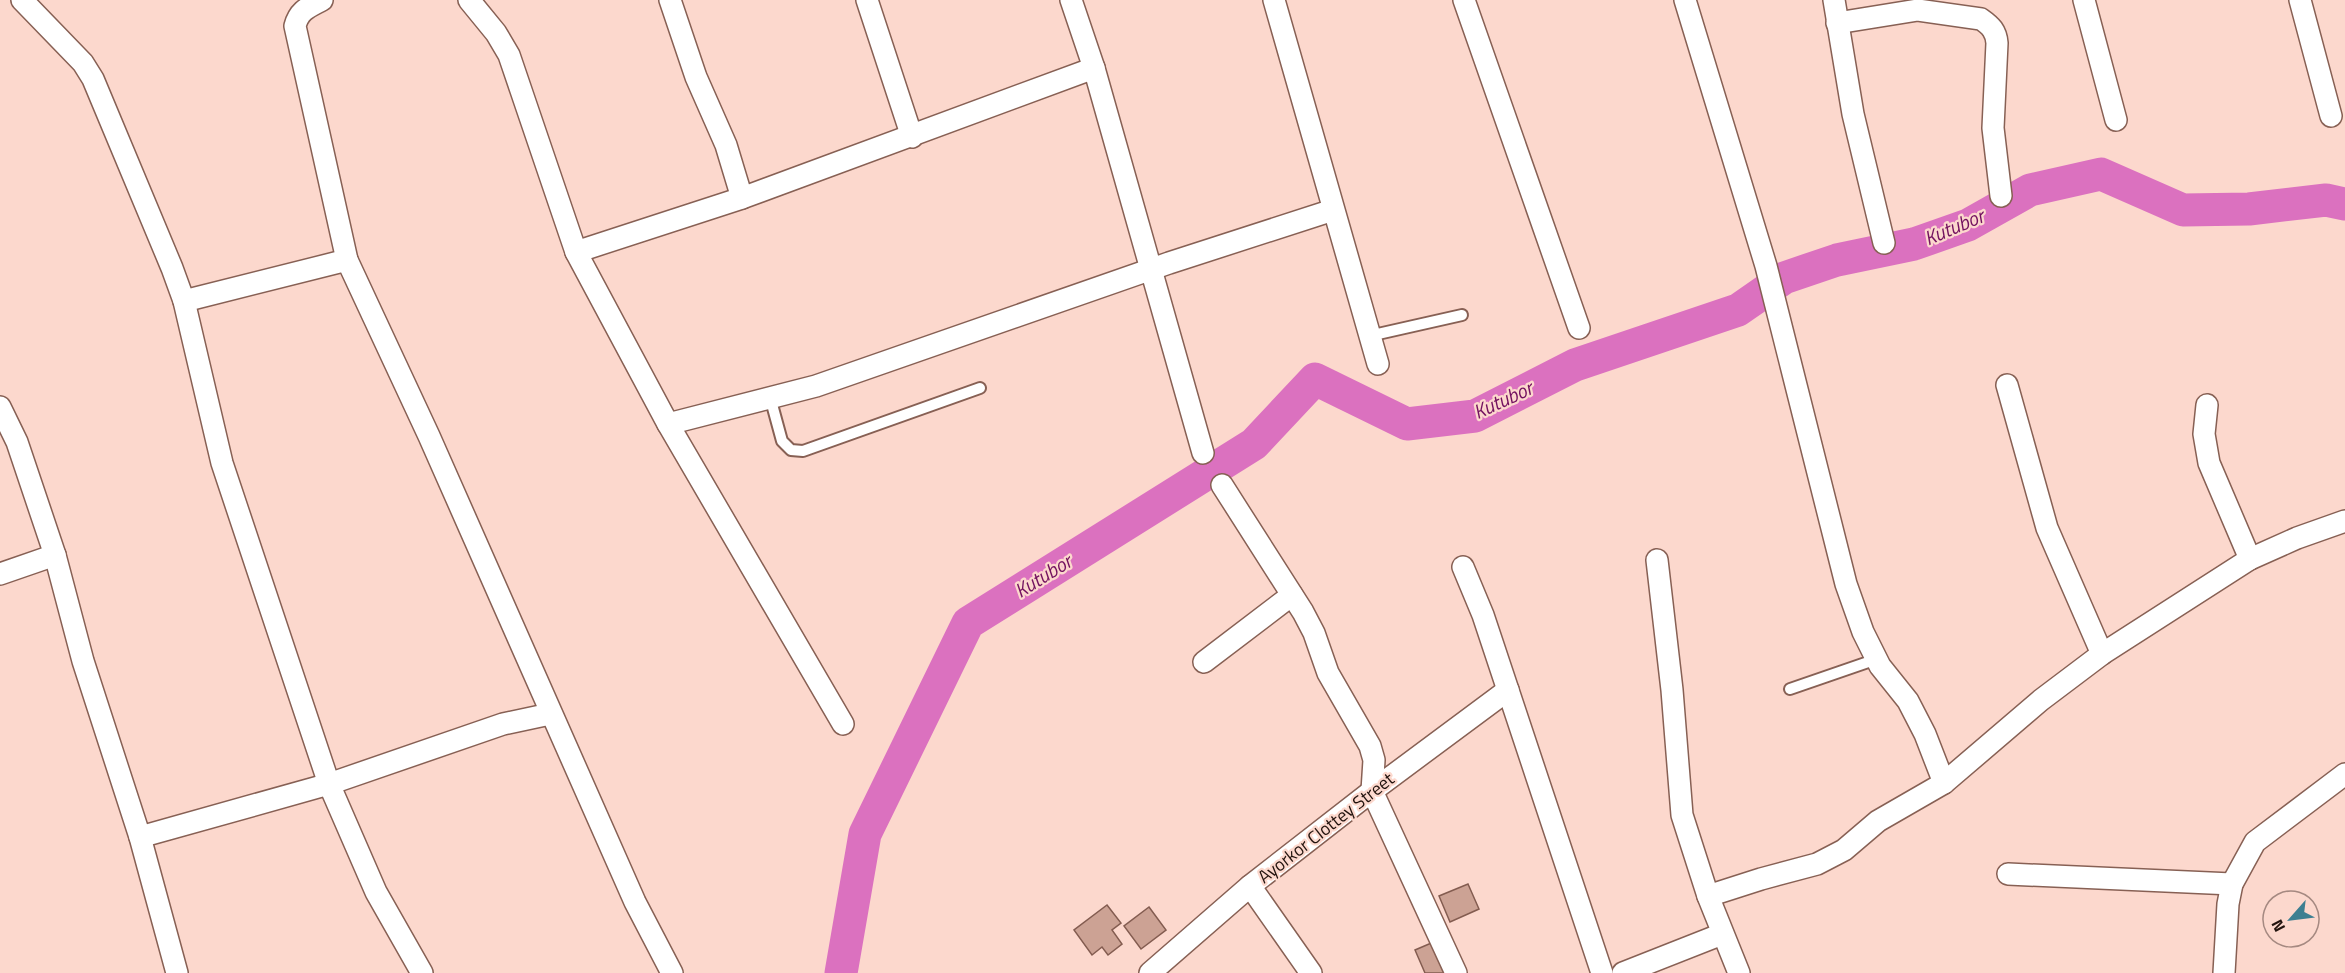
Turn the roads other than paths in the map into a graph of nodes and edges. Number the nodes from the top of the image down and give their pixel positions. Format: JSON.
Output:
{"nodes":[{"id":1,"x":22,"y":0,"type":"edge"},
{"id":2,"x":322,"y":0,"type":"edge"},
{"id":3,"x":469,"y":0,"type":"edge"},
{"id":4,"x":670,"y":0,"type":"edge"},
{"id":5,"x":867,"y":0,"type":"edge"},
{"id":6,"x":1071,"y":0,"type":"edge"},
{"id":7,"x":1274,"y":0,"type":"edge"},
{"id":8,"x":1464,"y":0,"type":"edge"},
{"id":9,"x":1685,"y":0,"type":"edge"},
{"id":10,"x":1834,"y":0,"type":"edge"},
{"id":11,"x":2084,"y":0,"type":"edge"},
{"id":12,"x":2301,"y":0,"type":"edge"},
{"id":13,"x":1837,"y":23,"type":"junction"},
{"id":14,"x":1094,"y":68,"type":"junction"},
{"id":15,"x":2331,"y":116,"type":"dead end"},
{"id":16,"x":2116,"y":120,"type":"dead end"},
{"id":17,"x":912,"y":137,"type":"junction"},
{"id":18,"x":2001,"y":195,"type":"dead end"},
{"id":19,"x":742,"y":198,"type":"junction"},
{"id":20,"x":1333,"y":210,"type":"junction"},
{"id":21,"x":1884,"y":243,"type":"dead end"},
{"id":22,"x":576,"y":252,"type":"junction"},
{"id":23,"x":347,"y":260,"type":"junction"},
{"id":24,"x":1152,"y":270,"type":"junction"},
{"id":25,"x":184,"y":301,"type":"junction"},
{"id":26,"x":1462,"y":315,"type":"dead end"},
{"id":27,"x":1579,"y":328,"type":"dead end"},
{"id":28,"x":1369,"y":336,"type":"junction"},
{"id":29,"x":1378,"y":364,"type":"dead end"},
{"id":30,"x":2007,"y":385,"type":"dead end"},
{"id":31,"x":980,"y":388,"type":"dead end"},
{"id":32,"x":770,"y":397,"type":"junction"},
{"id":33,"x":2207,"y":405,"type":"dead end"},
{"id":34,"x":0,"y":407,"type":"edge"},
{"id":35,"x":668,"y":424,"type":"junction"},
{"id":36,"x":1203,"y":453,"type":"dead end"},
{"id":37,"x":1222,"y":485,"type":"dead end"},
{"id":38,"x":2345,"y":521,"type":"edge"},
{"id":39,"x":55,"y":555,"type":"junction"},
{"id":40,"x":2250,"y":559,"type":"junction"},
{"id":41,"x":1657,"y":560,"type":"dead end"},
{"id":42,"x":1463,"y":567,"type":"dead end"},
{"id":43,"x":0,"y":574,"type":"edge"},
{"id":44,"x":1292,"y":596,"type":"junction"},
{"id":45,"x":2102,"y":654,"type":"junction"},
{"id":46,"x":1877,"y":659,"type":"junction"},
{"id":47,"x":1204,"y":662,"type":"dead end"},
{"id":48,"x":1790,"y":689,"type":"dead end"},
{"id":49,"x":1508,"y":690,"type":"junction"},
{"id":50,"x":550,"y":714,"type":"junction"},
{"id":51,"x":843,"y":724,"type":"dead end"},
{"id":52,"x":2345,"y":774,"type":"edge"},
{"id":53,"x":1944,"y":783,"type":"junction"},
{"id":54,"x":329,"y":784,"type":"junction"},
{"id":55,"x":1372,"y":791,"type":"junction"},
{"id":56,"x":140,"y":837,"type":"junction"},
{"id":57,"x":2008,"y":874,"type":"dead end"},
{"id":58,"x":2232,"y":884,"type":"junction"},
{"id":59,"x":1250,"y":886,"type":"junction"},
{"id":60,"x":1708,"y":896,"type":"junction"},
{"id":61,"x":1722,"y":933,"type":"junction"},
{"id":62,"x":1635,"y":971,"type":"edge"},
{"id":63,"x":177,"y":973,"type":"edge"},
{"id":64,"x":422,"y":973,"type":"edge"},
{"id":65,"x":672,"y":973,"type":"edge"},
{"id":66,"x":1150,"y":973,"type":"edge"},
{"id":67,"x":1311,"y":973,"type":"edge"},
{"id":68,"x":1456,"y":973,"type":"edge"},
{"id":69,"x":1602,"y":973,"type":"edge"},
{"id":70,"x":1739,"y":973,"type":"edge"},
{"id":71,"x":2224,"y":973,"type":"edge"}],
"edges":[{"from":1,"to":25,"type":"street"},
{"from":2,"to":23,"type":"street"},
{"from":3,"to":22,"type":"street"},
{"from":4,"to":19,"type":"street"},
{"from":5,"to":17,"type":"street"},
{"from":6,"to":14,"type":"street"},
{"from":7,"to":20,"type":"street"},
{"from":8,"to":27,"type":"street"},
{"from":9,"to":46,"type":"street"},
{"from":10,"to":13,"type":"street"},
{"from":11,"to":16,"type":"street"},
{"from":12,"to":15,"type":"street"},
{"from":13,"to":18,"type":"street"},
{"from":13,"to":21,"type":"street"},
{"from":14,"to":17,"type":"street"},
{"from":14,"to":24,"type":"street"},
{"from":17,"to":19,"type":"street"},
{"from":19,"to":22,"type":"street"},
{"from":20,"to":24,"type":"street"},
{"from":20,"to":28,"type":"street"},
{"from":22,"to":35,"type":"street"},
{"from":23,"to":25,"type":"street"},
{"from":23,"to":50,"type":"street"},
{"from":24,"to":32,"type":"street"},
{"from":24,"to":36,"type":"street"},
{"from":25,"to":54,"type":"street"},
{"from":26,"to":28,"type":"lane"},
{"from":28,"to":29,"type":"street"},
{"from":30,"to":45,"type":"street"},
{"from":31,"to":32,"type":"lane"},
{"from":32,"to":35,"type":"street"},
{"from":33,"to":40,"type":"street"},
{"from":34,"to":39,"type":"street"},
{"from":35,"to":51,"type":"street"},
{"from":37,"to":44,"type":"street"},
{"from":38,"to":40,"type":"street"},
{"from":39,"to":43,"type":"street"},
{"from":39,"to":56,"type":"street"},
{"from":40,"to":45,"type":"street"},
{"from":41,"to":60,"type":"street"},
{"from":42,"to":49,"type":"street"},
{"from":44,"to":47,"type":"street"},
{"from":44,"to":55,"type":"street"},
{"from":45,"to":53,"type":"street"},
{"from":46,"to":48,"type":"lane"},
{"from":46,"to":53,"type":"street"},
{"from":49,"to":55,"type":"street","name":"Ayorkor Clottey Street"},
{"from":49,"to":69,"type":"street"},
{"from":50,"to":54,"type":"street"},
{"from":50,"to":65,"type":"street"},
{"from":52,"to":58,"type":"street"},
{"from":53,"to":60,"type":"street"},
{"from":54,"to":56,"type":"street"},
{"from":54,"to":64,"type":"street"},
{"from":55,"to":59,"type":"street","name":"Ayorkor Clottey Street"},
{"from":55,"to":68,"type":"street"},
{"from":56,"to":63,"type":"street"},
{"from":57,"to":58,"type":"street"},
{"from":58,"to":71,"type":"street"},
{"from":59,"to":66,"type":"street","name":"Ayorkor Clottey Street"},
{"from":59,"to":67,"type":"street"},
{"from":60,"to":61,"type":"street"},
{"from":61,"to":62,"type":"street"},
{"from":61,"to":70,"type":"street"}]}
